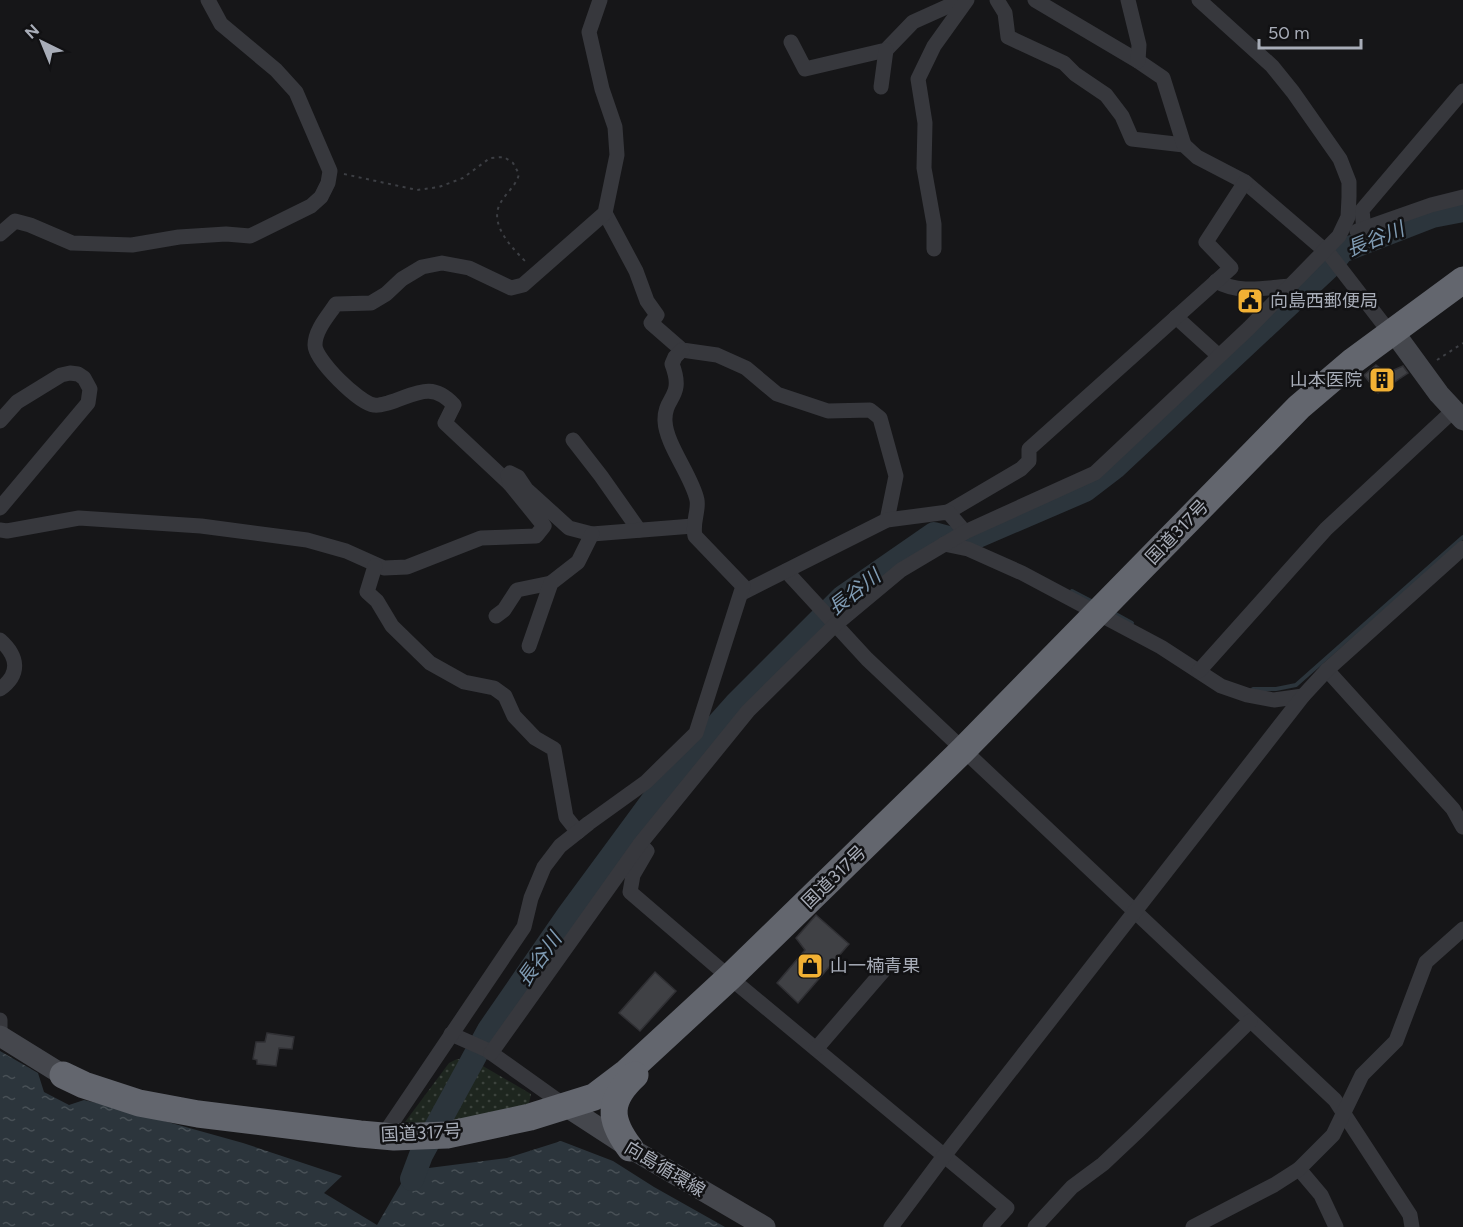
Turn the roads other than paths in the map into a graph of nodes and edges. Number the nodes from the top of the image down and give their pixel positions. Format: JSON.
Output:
{"nodes":[{"id":1,"x":208,"y":0,"type":"edge"},
{"id":2,"x":600,"y":0,"type":"edge"},
{"id":3,"x":962,"y":0,"type":"edge"},
{"id":4,"x":967,"y":0,"type":"edge"},
{"id":5,"x":997,"y":0,"type":"edge"},
{"id":6,"x":1035,"y":0,"type":"edge"},
{"id":7,"x":1128,"y":0,"type":"edge"},
{"id":8,"x":1202,"y":1,"type":"edge"},
{"id":9,"x":791,"y":42,"type":"dead end"},
{"id":10,"x":886,"y":50,"type":"junction"},
{"id":11,"x":1138,"y":61,"type":"junction"},
{"id":12,"x":881,"y":87,"type":"dead end"},
{"id":13,"x":1463,"y":91,"type":"edge"},
{"id":14,"x":1184,"y":145,"type":"junction"},
{"id":15,"x":1245,"y":182,"type":"junction"},
{"id":16,"x":1463,"y":197,"type":"edge"},
{"id":17,"x":605,"y":213,"type":"junction"},
{"id":18,"x":1364,"y":230,"type":"junction"},
{"id":19,"x":0,"y":234,"type":"edge"},
{"id":20,"x":1339,"y":236,"type":"junction"},
{"id":21,"x":934,"y":249,"type":"dead end"},
{"id":22,"x":1324,"y":250,"type":"junction"},
{"id":23,"x":1463,"y":279,"type":"edge"},
{"id":24,"x":1216,"y":281,"type":"junction"},
{"id":25,"x":1290,"y":286,"type":"junction"},
{"id":26,"x":1176,"y":317,"type":"junction"},
{"id":27,"x":1393,"y":331,"type":"junction"},
{"id":28,"x":682,"y":350,"type":"junction"},
{"id":29,"x":1219,"y":356,"type":"junction"},
{"id":30,"x":1458,"y":415,"type":"edge"},
{"id":31,"x":0,"y":421,"type":"edge"},
{"id":32,"x":573,"y":440,"type":"dead end"},
{"id":33,"x":510,"y":484,"type":"junction"},
{"id":34,"x":0,"y":508,"type":"edge"},
{"id":35,"x":948,"y":512,"type":"junction"},
{"id":36,"x":888,"y":520,"type":"junction"},
{"id":37,"x":693,"y":526,"type":"junction"},
{"id":38,"x":0,"y":530,"type":"edge"},
{"id":39,"x":639,"y":530,"type":"junction"},
{"id":40,"x":965,"y":532,"type":"junction"},
{"id":41,"x":592,"y":534,"type":"junction"},
{"id":42,"x":944,"y":544,"type":"junction"},
{"id":43,"x":1463,"y":548,"type":"edge"},
{"id":44,"x":375,"y":566,"type":"junction"},
{"id":45,"x":786,"y":571,"type":"junction"},
{"id":46,"x":551,"y":584,"type":"junction"},
{"id":47,"x":742,"y":593,"type":"junction"},
{"id":48,"x":1097,"y":613,"type":"junction"},
{"id":49,"x":496,"y":616,"type":"dead end"},
{"id":50,"x":833,"y":623,"type":"junction"},
{"id":51,"x":0,"y":640,"type":"edge"},
{"id":52,"x":529,"y":646,"type":"dead end"},
{"id":53,"x":1327,"y":670,"type":"junction"},
{"id":54,"x":1199,"y":671,"type":"junction"},
{"id":55,"x":0,"y":689,"type":"edge"},
{"id":56,"x":1303,"y":696,"type":"junction"},
{"id":57,"x":962,"y":751,"type":"junction"},
{"id":58,"x":1463,"y":827,"type":"edge"},
{"id":59,"x":578,"y":832,"type":"junction"},
{"id":60,"x":640,"y":844,"type":"junction"},
{"id":61,"x":1135,"y":911,"type":"junction"},
{"id":62,"x":1463,"y":929,"type":"edge"},
{"id":63,"x":884,"y":970,"type":"dead end"},
{"id":64,"x":730,"y":977,"type":"junction"},
{"id":65,"x":0,"y":1020,"type":"edge"},
{"id":66,"x":1250,"y":1020,"type":"junction"},
{"id":67,"x":0,"y":1033,"type":"edge"},
{"id":68,"x":454,"y":1036,"type":"junction"},
{"id":69,"x":816,"y":1049,"type":"junction"},
{"id":70,"x":489,"y":1052,"type":"junction"},
{"id":71,"x":63,"y":1076,"type":"joint"},
{"id":72,"x":567,"y":1107,"type":"junction"},
{"id":73,"x":1343,"y":1113,"type":"junction"},
{"id":74,"x":390,"y":1136,"type":"junction"},
{"id":75,"x":630,"y":1148,"type":"junction"},
{"id":76,"x":944,"y":1156,"type":"junction"},
{"id":77,"x":1299,"y":1169,"type":"junction"},
{"id":78,"x":765,"y":1227,"type":"edge"},
{"id":79,"x":891,"y":1227,"type":"edge"},
{"id":80,"x":990,"y":1227,"type":"edge"},
{"id":81,"x":1035,"y":1227,"type":"edge"},
{"id":82,"x":1193,"y":1227,"type":"edge"},
{"id":83,"x":1336,"y":1227,"type":"edge"},
{"id":84,"x":1412,"y":1227,"type":"edge"}],
"edges":[{"from":1,"to":19,"type":"street"},
{"from":2,"to":17,"type":"street"},
{"from":3,"to":10,"type":"street"},
{"from":4,"to":21,"type":"street"},
{"from":5,"to":14,"type":"street"},
{"from":6,"to":11,"type":"street"},
{"from":7,"to":11,"type":"street"},
{"from":8,"to":20,"type":"street"},
{"from":9,"to":10,"type":"street"},
{"from":10,"to":12,"type":"street"},
{"from":11,"to":14,"type":"street"},
{"from":13,"to":18,"type":"street"},
{"from":14,"to":15,"type":"street"},
{"from":15,"to":22,"type":"street"},
{"from":15,"to":24,"type":"street"},
{"from":16,"to":18,"type":"street"},
{"from":17,"to":28,"type":"street"},
{"from":17,"to":33,"type":"street"},
{"from":18,"to":20,"type":"street"},
{"from":20,"to":22,"type":"street"},
{"from":22,"to":25,"type":"street"},
{"from":22,"to":27,"type":"street"},
{"from":23,"to":27,"type":"highway","name":"国道317号"},
{"from":24,"to":25,"type":"street"},
{"from":24,"to":26,"type":"street"},
{"from":25,"to":29,"type":"street"},
{"from":26,"to":29,"type":"street"},
{"from":26,"to":35,"type":"street"},
{"from":27,"to":30,"type":"main road"},
{"from":27,"to":48,"type":"highway","name":"国道317号"},
{"from":28,"to":36,"type":"street"},
{"from":28,"to":37,"type":"street"},
{"from":29,"to":40,"type":"street"},
{"from":30,"to":54,"type":"street"},
{"from":31,"to":34,"type":"street"},
{"from":32,"to":39,"type":"street"},
{"from":33,"to":41,"type":"street"},
{"from":33,"to":44,"type":"street"},
{"from":35,"to":36,"type":"street"},
{"from":35,"to":40,"type":"street"},
{"from":36,"to":45,"type":"street"},
{"from":37,"to":39,"type":"street"},
{"from":37,"to":47,"type":"street"},
{"from":38,"to":44,"type":"street"},
{"from":39,"to":41,"type":"street"},
{"from":40,"to":42,"type":"street"},
{"from":41,"to":46,"type":"street"},
{"from":42,"to":48,"type":"street"},
{"from":42,"to":50,"type":"street"},
{"from":43,"to":53,"type":"street"},
{"from":44,"to":59,"type":"street"},
{"from":45,"to":47,"type":"street"},
{"from":45,"to":50,"type":"street"},
{"from":46,"to":49,"type":"street"},
{"from":46,"to":52,"type":"street"},
{"from":47,"to":59,"type":"street"},
{"from":48,"to":54,"type":"street"},
{"from":48,"to":57,"type":"highway","name":"国道317号"},
{"from":50,"to":57,"type":"street"},
{"from":50,"to":60,"type":"street"},
{"from":51,"to":55,"type":"street"},
{"from":53,"to":56,"type":"street"},
{"from":53,"to":58,"type":"street"},
{"from":54,"to":56,"type":"street"},
{"from":56,"to":61,"type":"street"},
{"from":57,"to":61,"type":"street"},
{"from":57,"to":64,"type":"highway","name":"国道317号"},
{"from":59,"to":68,"type":"street"},
{"from":60,"to":64,"type":"street"},
{"from":60,"to":70,"type":"street"},
{"from":61,"to":66,"type":"street"},
{"from":61,"to":76,"type":"street"},
{"from":62,"to":73,"type":"street"},
{"from":63,"to":69,"type":"street"},
{"from":64,"to":69,"type":"street"},
{"from":64,"to":72,"type":"highway","name":"国道317号"},
{"from":64,"to":75,"type":"highway"},
{"from":65,"to":67,"type":"street"},
{"from":66,"to":73,"type":"street"},
{"from":66,"to":81,"type":"street"},
{"from":67,"to":71,"type":"main road"},
{"from":68,"to":70,"type":"street"},
{"from":68,"to":74,"type":"street"},
{"from":69,"to":76,"type":"street"},
{"from":70,"to":72,"type":"street"},
{"from":71,"to":74,"type":"highway","name":"国道317号"},
{"from":72,"to":74,"type":"highway","name":"国道317号"},
{"from":72,"to":75,"type":"main road","name":"向島循環線"},
{"from":73,"to":77,"type":"street"},
{"from":73,"to":84,"type":"street"},
{"from":75,"to":78,"type":"main road","name":"向島循環線"},
{"from":76,"to":79,"type":"street"},
{"from":76,"to":80,"type":"street"},
{"from":77,"to":82,"type":"street"},
{"from":77,"to":83,"type":"street"}]}
